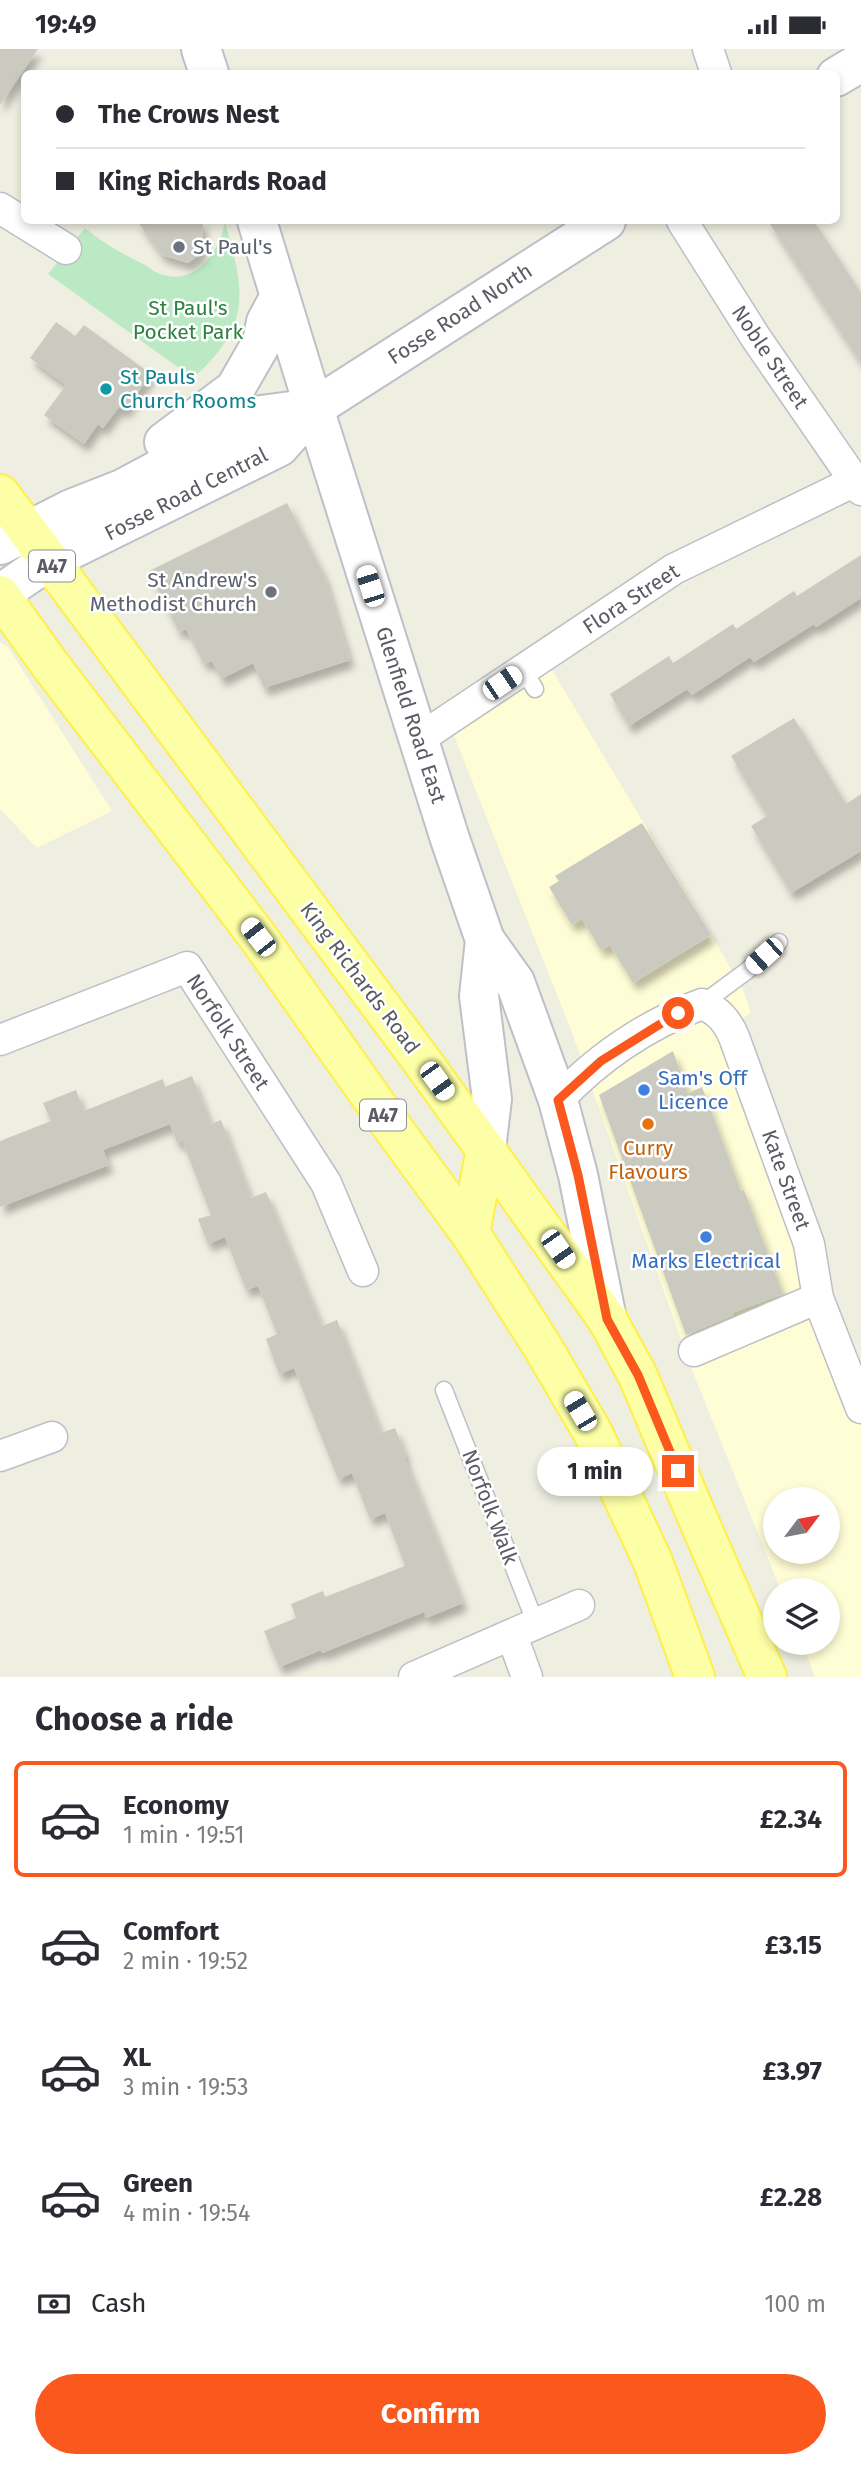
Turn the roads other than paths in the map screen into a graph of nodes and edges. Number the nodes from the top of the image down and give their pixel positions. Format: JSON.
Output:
{"nodes":[{"id":1,"x":201,"y":49,"type":"edge"},
{"id":2,"x":708,"y":49,"type":"edge"},
{"id":3,"x":861,"y":62,"type":"edge"},
{"id":4,"x":208,"y":70,"type":"edge"},
{"id":5,"x":715,"y":70,"type":"edge"},
{"id":6,"x":840,"y":75,"type":"edge"},
{"id":7,"x":0,"y":208,"type":"edge"},
{"id":8,"x":21,"y":221,"type":"edge"},
{"id":9,"x":26,"y":224,"type":"edge"},
{"id":10,"x":258,"y":224,"type":"edge"},
{"id":11,"x":601,"y":224,"type":"edge"},
{"id":12,"x":684,"y":224,"type":"edge"},
{"id":13,"x":66,"y":249,"type":"dead end"},
{"id":14,"x":280,"y":296,"type":"junction"},
{"id":15,"x":314,"y":408,"type":"junction"},
{"id":16,"x":858,"y":486,"type":"edge"},
{"id":17,"x":0,"y":494,"type":"edge"},
{"id":18,"x":71,"y":509,"type":"junction"},
{"id":19,"x":13,"y":538,"type":"edge"},
{"id":20,"x":48,"y":561,"type":"junction"},
{"id":21,"x":0,"y":594,"type":"edge"},
{"id":22,"x":419,"y":739,"type":"junction"},
{"id":23,"x":485,"y":940,"type":"junction"},
{"id":24,"x":779,"y":942,"type":"dead end"},
{"id":25,"x":702,"y":1004,"type":"junction"},
{"id":26,"x":0,"y":1040,"type":"edge"},
{"id":27,"x":558,"y":1100,"type":"junction"},
{"id":28,"x":486,"y":1149,"type":"junction"},
{"id":29,"x":470,"y":1233,"type":"junction"},
{"id":30,"x":363,"y":1272,"type":"dead end"},
{"id":31,"x":818,"y":1297,"type":"junction"},
{"id":32,"x":607,"y":1319,"type":"junction"},
{"id":33,"x":694,"y":1351,"type":"dead end"},
{"id":34,"x":444,"y":1390,"type":"dead end"},
{"id":35,"x":861,"y":1408,"type":"edge"},
{"id":36,"x":52,"y":1437,"type":"dead end"},
{"id":37,"x":0,"y":1456,"type":"edge"},
{"id":38,"x":579,"y":1605,"type":"dead end"},
{"id":39,"x":524,"y":1630,"type":"junction"},
{"id":40,"x":414,"y":1677,"type":"edge"},
{"id":41,"x":527,"y":1677,"type":"edge"},
{"id":42,"x":695,"y":1677,"type":"edge"},
{"id":43,"x":768,"y":1677,"type":"edge"}],
"edges":[{"from":1,"to":4,"type":"street"},
{"from":2,"to":5,"type":"street"},
{"from":3,"to":6,"type":"street"},
{"from":7,"to":8,"type":"street"},
{"from":9,"to":13,"type":"street"},
{"from":10,"to":14,"type":"street","name":"Glenfield Road East"},
{"from":11,"to":15,"type":"street","name":"Fosse Road North"},
{"from":12,"to":16,"type":"street","name":"Noble Street"},
{"from":14,"to":15,"type":"street","name":"Glenfield Road East"},
{"from":14,"to":18,"type":"street","name":"Fosse Road Central"},
{"from":15,"to":18,"type":"street","name":"Fosse Road Central"},
{"from":15,"to":20,"type":"street","name":"Fosse Road Central"},
{"from":15,"to":22,"type":"street","name":"Glenfield Road East"},
{"from":16,"to":22,"type":"street","name":"Flora Street"},
{"from":17,"to":19,"type":"main road","name":"King Richards Road","number":"A47"},
{"from":18,"to":19,"type":"street","name":"Fosse Road Central"},
{"from":19,"to":20,"type":"main road","name":"King Richards Road","number":"A47"},
{"from":20,"to":21,"type":"street","name":"Fosse Road Central"},
{"from":20,"to":28,"type":"main road","name":"King Richards Road","number":"A47"},
{"from":21,"to":29,"type":"main road","number":"A47"},
{"from":22,"to":23,"type":"street","name":"Glenfield Road East"},
{"from":23,"to":27,"type":"street","name":"Glenfield Road East"},
{"from":23,"to":28,"type":"street","name":"Glenfield Road East"},
{"from":24,"to":25,"type":"lane"},
{"from":25,"to":27,"type":"street"},
{"from":25,"to":31,"type":"street","name":"Kate Street"},
{"from":26,"to":30,"type":"street","name":"Norfolk Street"},
{"from":27,"to":32,"type":"street","name":"Glenfield Road East"},
{"from":28,"to":29,"type":"main road"},
{"from":28,"to":32,"type":"main road","name":"King Richards Road","number":"A47"},
{"from":29,"to":42,"type":"main road","number":"A47"},
{"from":31,"to":33,"type":"street"},
{"from":31,"to":35,"type":"street","name":"Kate Street"},
{"from":32,"to":43,"type":"main road","name":"King Richards Road","number":"A47"},
{"from":34,"to":39,"type":"lane","name":"Norfolk Walk"},
{"from":36,"to":37,"type":"street"},
{"from":38,"to":39,"type":"street"},
{"from":39,"to":40,"type":"street"},
{"from":39,"to":41,"type":"street"}]}
